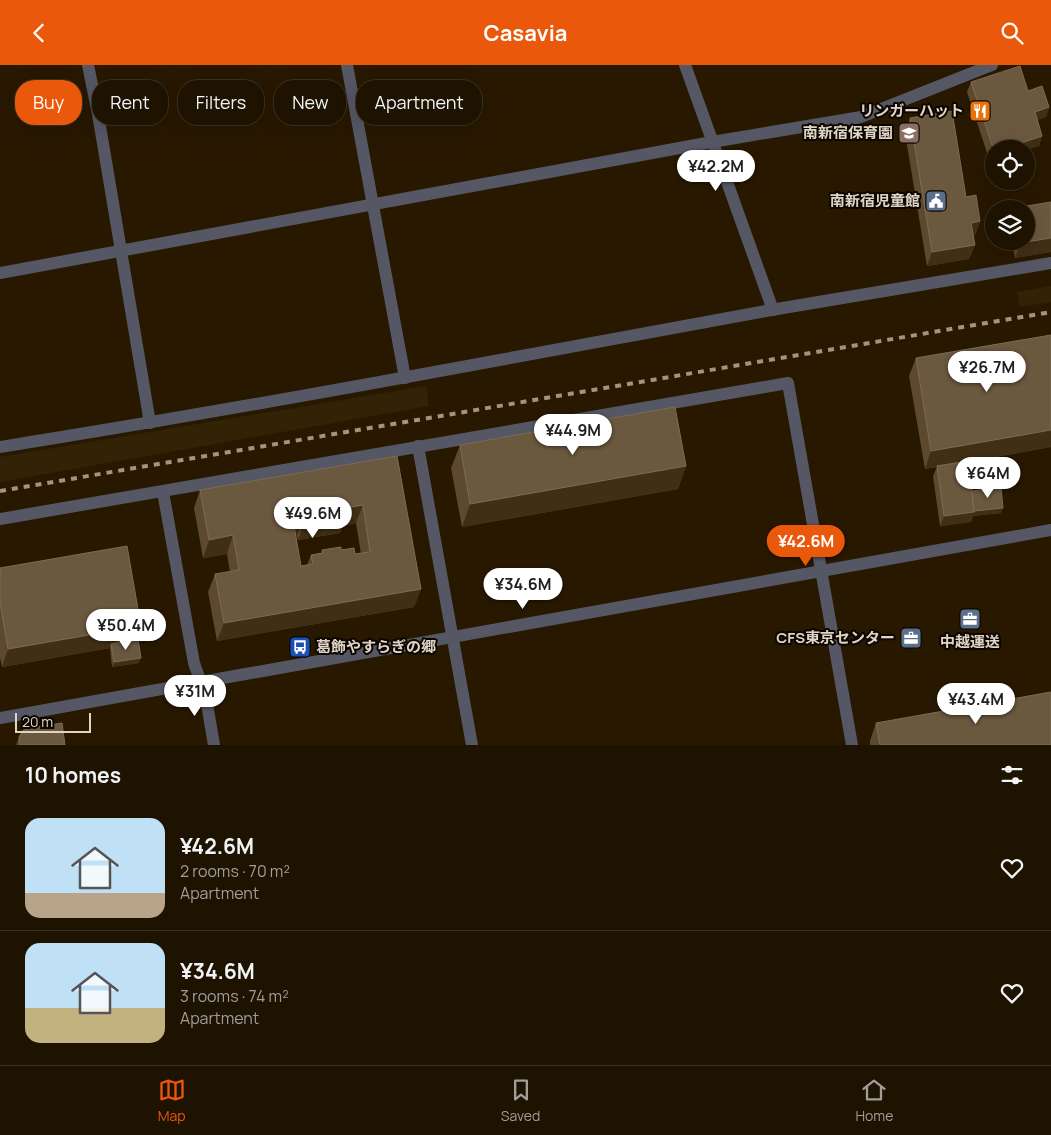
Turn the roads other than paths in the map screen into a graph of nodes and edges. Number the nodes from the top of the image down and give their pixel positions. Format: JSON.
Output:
{"nodes":[{"id":1,"x":88,"y":65,"type":"edge"},
{"id":2,"x":347,"y":65,"type":"edge"},
{"id":3,"x":685,"y":65,"type":"edge"},
{"id":4,"x":992,"y":65,"type":"edge"},
{"id":5,"x":712,"y":141,"type":"junction"},
{"id":6,"x":373,"y":203,"type":"junction"},
{"id":7,"x":121,"y":251,"type":"junction"},
{"id":8,"x":1051,"y":263,"type":"edge"},
{"id":9,"x":0,"y":273,"type":"edge"},
{"id":10,"x":773,"y":310,"type":"junction"},
{"id":11,"x":405,"y":378,"type":"junction"},
{"id":12,"x":150,"y":423,"type":"junction"},
{"id":13,"x":418,"y":446,"type":"junction"},
{"id":14,"x":0,"y":447,"type":"edge"},
{"id":15,"x":163,"y":492,"type":"junction"},
{"id":16,"x":0,"y":519,"type":"edge"},
{"id":17,"x":1051,"y":530,"type":"edge"},
{"id":18,"x":820,"y":571,"type":"junction"},
{"id":19,"x":453,"y":637,"type":"junction"},
{"id":20,"x":201,"y":683,"type":"junction"},
{"id":21,"x":0,"y":718,"type":"edge"},
{"id":22,"x":214,"y":745,"type":"edge"},
{"id":23,"x":472,"y":745,"type":"edge"},
{"id":24,"x":852,"y":745,"type":"edge"}],
"edges":[{"from":1,"to":7,"type":"street"},
{"from":2,"to":6,"type":"street"},
{"from":3,"to":5,"type":"street"},
{"from":4,"to":5,"type":"street"},
{"from":5,"to":6,"type":"street"},
{"from":5,"to":10,"type":"street"},
{"from":6,"to":7,"type":"street"},
{"from":6,"to":11,"type":"street"},
{"from":7,"to":9,"type":"street"},
{"from":7,"to":12,"type":"street"},
{"from":8,"to":10,"type":"street"},
{"from":10,"to":11,"type":"street"},
{"from":11,"to":12,"type":"street"},
{"from":12,"to":14,"type":"street"},
{"from":13,"to":15,"type":"street"},
{"from":13,"to":18,"type":"street"},
{"from":13,"to":19,"type":"street"},
{"from":15,"to":16,"type":"street"},
{"from":15,"to":20,"type":"street"},
{"from":17,"to":18,"type":"street"},
{"from":18,"to":19,"type":"street"},
{"from":18,"to":24,"type":"street"},
{"from":19,"to":20,"type":"street"},
{"from":19,"to":23,"type":"street"},
{"from":20,"to":21,"type":"street"},
{"from":20,"to":22,"type":"street"}]}
